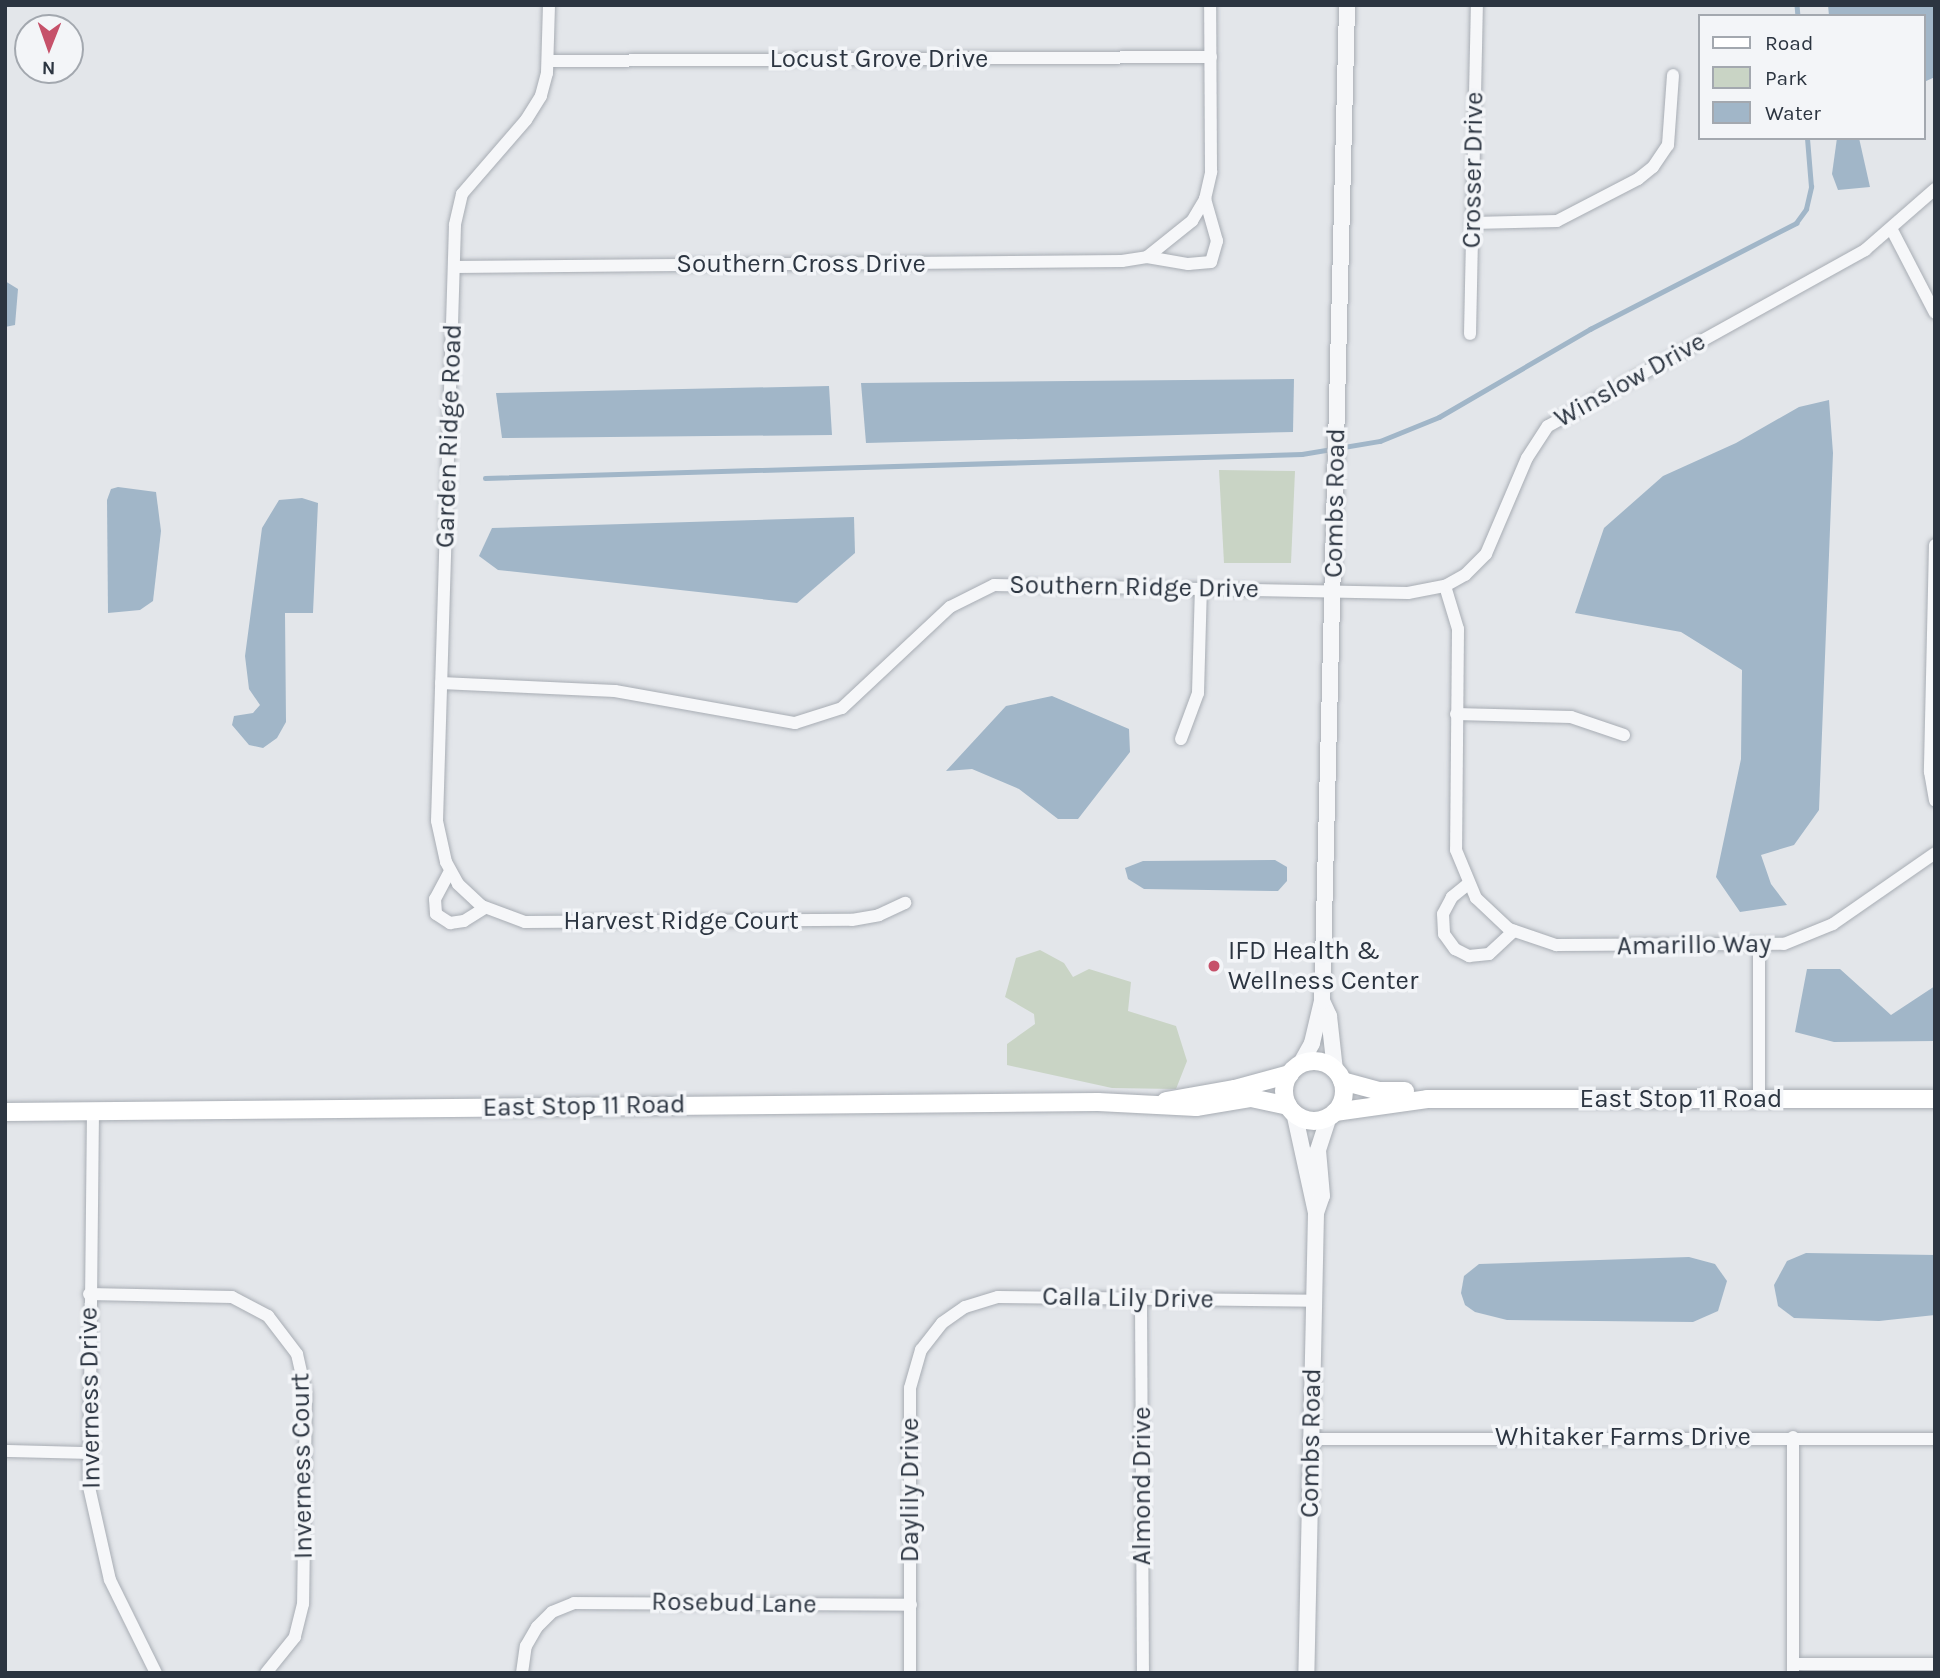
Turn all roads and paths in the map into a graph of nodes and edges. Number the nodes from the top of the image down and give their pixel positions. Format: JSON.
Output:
{"nodes":[{"id":1,"x":549,"y":5,"type":"edge"},
{"id":2,"x":1210,"y":5,"type":"edge"},
{"id":3,"x":1347,"y":5,"type":"edge"},
{"id":4,"x":1477,"y":5,"type":"edge"},
{"id":5,"x":1211,"y":57,"type":"junction"},
{"id":6,"x":548,"y":61,"type":"junction"},
{"id":7,"x":1673,"y":75,"type":"dead end"},
{"id":8,"x":1935,"y":189,"type":"edge"},
{"id":9,"x":1205,"y":199,"type":"junction"},
{"id":10,"x":1472,"y":223,"type":"junction"},
{"id":11,"x":1892,"y":230,"type":"junction"},
{"id":12,"x":1147,"y":257,"type":"junction"},
{"id":13,"x":454,"y":267,"type":"junction"},
{"id":14,"x":1935,"y":313,"type":"edge"},
{"id":15,"x":1470,"y":334,"type":"dead end"},
{"id":16,"x":1935,"y":545,"type":"edge"},
{"id":17,"x":1445,"y":586,"type":"junction"},
{"id":18,"x":1201,"y":588,"type":"junction"},
{"id":19,"x":1332,"y":590,"type":"junction"},
{"id":20,"x":441,"y":683,"type":"junction"},
{"id":21,"x":1456,"y":714,"type":"junction"},
{"id":22,"x":1624,"y":735,"type":"dead end"},
{"id":23,"x":1181,"y":739,"type":"dead end"},
{"id":24,"x":1935,"y":801,"type":"edge"},
{"id":25,"x":1935,"y":853,"type":"edge"},
{"id":26,"x":450,"y":871,"type":"junction"},
{"id":27,"x":1468,"y":884,"type":"junction"},
{"id":28,"x":463,"y":889,"type":"joint"},
{"id":29,"x":905,"y":903,"type":"dead end"},
{"id":30,"x":485,"y":908,"type":"junction"},
{"id":31,"x":1514,"y":931,"type":"junction"},
{"id":32,"x":1759,"y":947,"type":"junction"},
{"id":33,"x":1322,"y":1001,"type":"junction"},
{"id":34,"x":1295,"y":1070,"type":"junction"},
{"id":35,"x":1338,"y":1075,"type":"junction"},
{"id":36,"x":1427,"y":1099,"type":"junction"},
{"id":37,"x":1759,"y":1099,"type":"junction"},
{"id":38,"x":1935,"y":1099,"type":"edge"},
{"id":39,"x":1162,"y":1102,"type":"junction"},
{"id":40,"x":1291,"y":1109,"type":"junction"},
{"id":41,"x":93,"y":1111,"type":"junction"},
{"id":42,"x":5,"y":1112,"type":"edge"},
{"id":43,"x":1332,"y":1115,"type":"junction"},
{"id":44,"x":1316,"y":1213,"type":"junction"},
{"id":45,"x":89,"y":1294,"type":"junction"},
{"id":46,"x":1141,"y":1298,"type":"junction"},
{"id":47,"x":1314,"y":1301,"type":"junction"},
{"id":48,"x":947,"y":1318,"type":"joint"},
{"id":49,"x":1793,"y":1437,"type":"junction"},
{"id":50,"x":1935,"y":1438,"type":"edge"},
{"id":51,"x":1312,"y":1439,"type":"junction"},
{"id":52,"x":5,"y":1451,"type":"edge"},
{"id":53,"x":86,"y":1453,"type":"junction"},
{"id":54,"x":911,"y":1605,"type":"junction"},
{"id":55,"x":1935,"y":1664,"type":"edge"},
{"id":56,"x":1793,"y":1669,"type":"edge"},
{"id":57,"x":156,"y":1673,"type":"edge"},
{"id":58,"x":266,"y":1673,"type":"edge"},
{"id":59,"x":522,"y":1673,"type":"edge"},
{"id":60,"x":910,"y":1673,"type":"edge"},
{"id":61,"x":1143,"y":1673,"type":"edge"},
{"id":62,"x":1306,"y":1673,"type":"edge"}],
"edges":[{"from":1,"to":6,"type":"street","name":"Garden Ridge Road"},
{"from":2,"to":5,"type":"street"},
{"from":3,"to":19,"type":"street","name":"Combs Road"},
{"from":4,"to":10,"type":"street","name":"Crosser Drive"},
{"from":5,"to":6,"type":"street","name":"Locust Grove Drive"},
{"from":5,"to":9,"type":"street"},
{"from":6,"to":13,"type":"street","name":"Garden Ridge Road"},
{"from":7,"to":10,"type":"street"},
{"from":8,"to":11,"type":"street","name":"Winslow Drive"},
{"from":9,"to":12,"type":"street"},
{"from":9,"to":12,"type":"street","name":"Southern Cross Drive"},
{"from":10,"to":15,"type":"street","name":"Crosser Drive"},
{"from":11,"to":14,"type":"street"},
{"from":11,"to":17,"type":"street","name":"Winslow Drive"},
{"from":12,"to":13,"type":"street","name":"Southern Cross Drive"},
{"from":13,"to":20,"type":"street","name":"Garden Ridge Road"},
{"from":16,"to":24,"type":"street"},
{"from":17,"to":19,"type":"street","name":"Winslow Drive"},
{"from":17,"to":21,"type":"street"},
{"from":18,"to":19,"type":"street","name":"Southern Ridge Drive"},
{"from":18,"to":20,"type":"street","name":"Southern Ridge Drive"},
{"from":18,"to":23,"type":"street"},
{"from":19,"to":33,"type":"street","name":"Combs Road"},
{"from":20,"to":26,"type":"street","name":"Garden Ridge Road"},
{"from":21,"to":22,"type":"street"},
{"from":21,"to":27,"type":"street"},
{"from":25,"to":32,"type":"street","name":"Amarillo Way"},
{"from":26,"to":28,"type":"street","name":"Garden Ridge Road"},
{"from":26,"to":30,"type":"street"},
{"from":27,"to":31,"type":"street","name":"Amarillo Way"},
{"from":27,"to":31,"type":"street"},
{"from":28,"to":30,"type":"street","name":"Harvest Ridge Court"},
{"from":29,"to":30,"type":"street","name":"Harvest Ridge Court"},
{"from":31,"to":32,"type":"street","name":"Amarillo Way"},
{"from":32,"to":37,"type":"street"},
{"from":33,"to":34,"type":"street","name":"Combs Road"},
{"from":33,"to":35,"type":"street","name":"Combs Road"},
{"from":34,"to":35,"type":"main road"},
{"from":34,"to":39,"type":"main road","name":"East Stop 11 Road"},
{"from":34,"to":40,"type":"main road"},
{"from":35,"to":36,"type":"main road","name":"East Stop 11 Road"},
{"from":35,"to":43,"type":"main road"},
{"from":36,"to":37,"type":"main road","name":"East Stop 11 Road"},
{"from":36,"to":43,"type":"main road","name":"East Stop 11 Road"},
{"from":37,"to":38,"type":"main road","name":"East Stop 11 Road"},
{"from":39,"to":40,"type":"main road","name":"East Stop 11 Road"},
{"from":39,"to":41,"type":"main road","name":"East Stop 11 Road"},
{"from":40,"to":43,"type":"main road"},
{"from":40,"to":44,"type":"street","name":"Combs Road"},
{"from":41,"to":42,"type":"main road","name":"East Stop 11 Road"},
{"from":41,"to":45,"type":"street","name":"Inverness Drive"},
{"from":43,"to":44,"type":"street","name":"Combs Road"},
{"from":44,"to":47,"type":"street","name":"Combs Road"},
{"from":45,"to":53,"type":"street","name":"Inverness Drive"},
{"from":45,"to":58,"type":"street","name":"Inverness Court"},
{"from":46,"to":47,"type":"street","name":"Calla Lily Drive"},
{"from":46,"to":48,"type":"street","name":"Calla Lily Drive"},
{"from":46,"to":61,"type":"street","name":"Almond Drive"},
{"from":47,"to":51,"type":"street","name":"Combs Road"},
{"from":48,"to":54,"type":"street","name":"Daylily Drive"},
{"from":49,"to":50,"type":"street","name":"Whitaker Farms Drive"},
{"from":49,"to":51,"type":"street","name":"Whitaker Farms Drive"},
{"from":49,"to":56,"type":"street"},
{"from":51,"to":62,"type":"street","name":"Combs Road"},
{"from":52,"to":53,"type":"street"},
{"from":53,"to":57,"type":"street","name":"Inverness Drive"},
{"from":54,"to":59,"type":"street","name":"Rosebud Lane"},
{"from":54,"to":60,"type":"street","name":"Daylily Drive"},
{"from":55,"to":56,"type":"street"}]}
